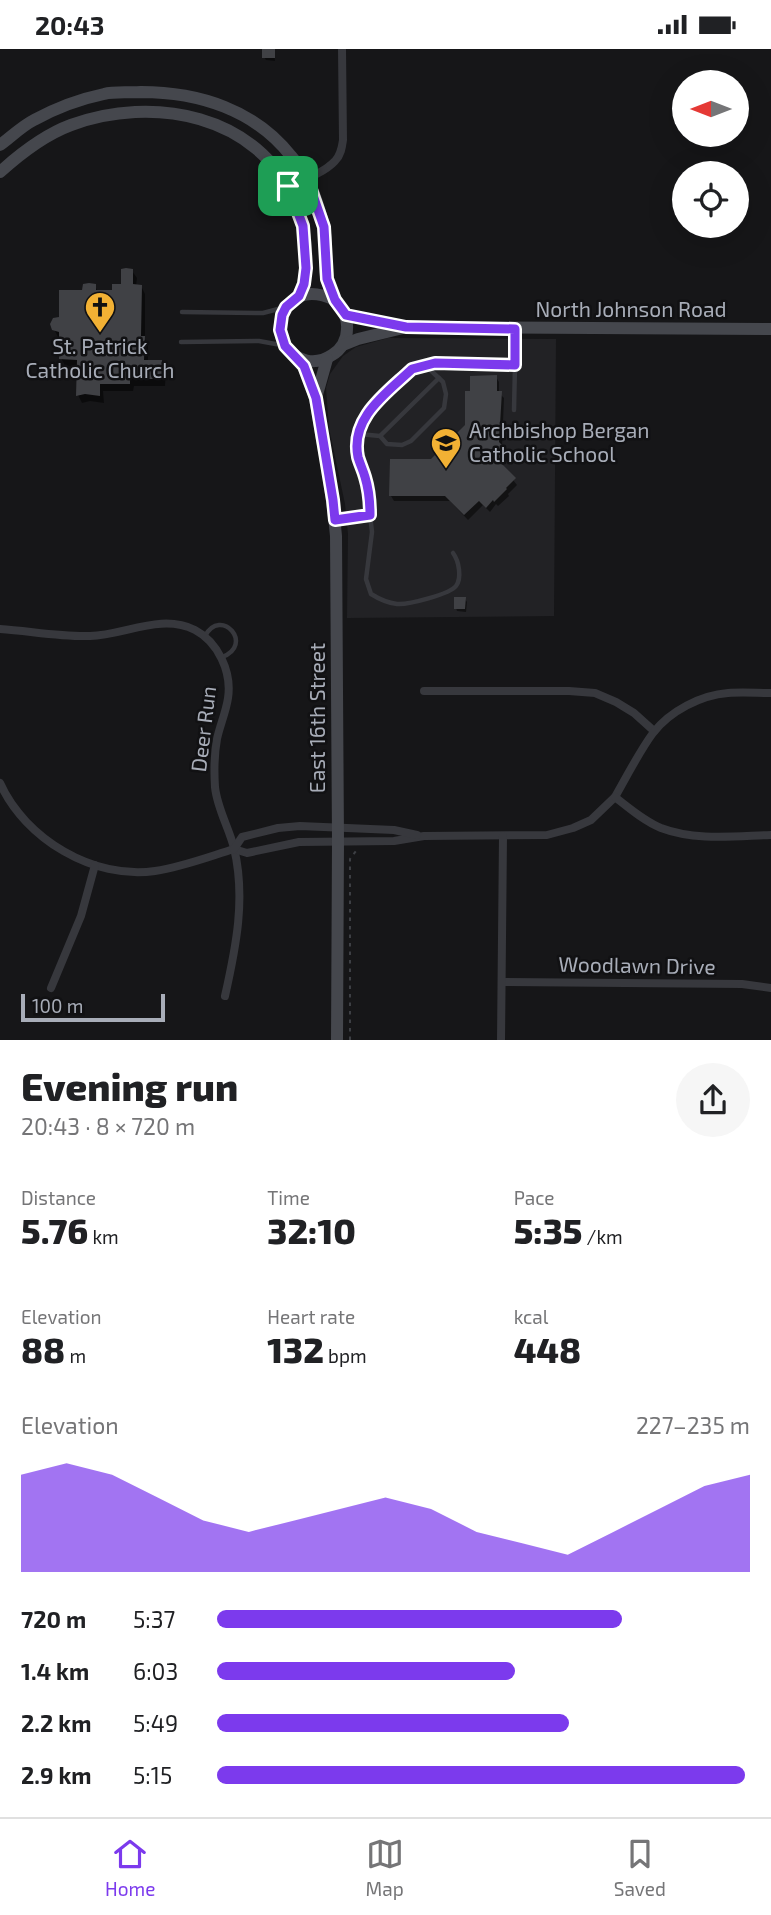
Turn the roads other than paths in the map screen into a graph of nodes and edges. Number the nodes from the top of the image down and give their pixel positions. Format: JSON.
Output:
{"nodes":[{"id":1,"x":342,"y":49,"type":"edge"},
{"id":2,"x":0,"y":145,"type":"edge"},
{"id":3,"x":0,"y":172,"type":"edge"},
{"id":4,"x":307,"y":178,"type":"junction"},
{"id":5,"x":288,"y":186,"type":"junction"},
{"id":6,"x":299,"y":296,"type":"junction"},
{"id":7,"x":335,"y":300,"type":"junction"},
{"id":8,"x":286,"y":307,"type":"junction"},
{"id":9,"x":183,"y":312,"type":"dead end"},
{"id":10,"x":346,"y":315,"type":"junction"},
{"id":11,"x":406,"y":327,"type":"junction"},
{"id":12,"x":515,"y":329,"type":"junction"},
{"id":13,"x":771,"y":329,"type":"edge"},
{"id":14,"x":181,"y":342,"type":"dead end"},
{"id":15,"x":342,"y":345,"type":"junction"},
{"id":16,"x":285,"y":346,"type":"junction"},
{"id":17,"x":297,"y":357,"type":"junction"},
{"id":18,"x":327,"y":359,"type":"junction"},
{"id":19,"x":425,"y":365,"type":"junction"},
{"id":20,"x":515,"y":365,"type":"junction"},
{"id":21,"x":439,"y":379,"type":"junction"},
{"id":22,"x":316,"y":398,"type":"junction"},
{"id":23,"x":514,"y":410,"type":"dead end"},
{"id":24,"x":359,"y":434,"type":"junction"},
{"id":25,"x":380,"y":436,"type":"junction"},
{"id":26,"x":370,"y":515,"type":"junction"},
{"id":27,"x":335,"y":520,"type":"junction"},
{"id":28,"x":453,"y":553,"type":"dead end"},
{"id":29,"x":0,"y":629,"type":"edge"},
{"id":30,"x":205,"y":636,"type":"junction"},
{"id":31,"x":221,"y":657,"type":"junction"},
{"id":32,"x":424,"y":691,"type":"dead end"},
{"id":33,"x":771,"y":693,"type":"edge"},
{"id":34,"x":654,"y":731,"type":"junction"},
{"id":35,"x":1,"y":789,"type":"edge"},
{"id":36,"x":615,"y":797,"type":"junction"},
{"id":37,"x":338,"y":835,"type":"junction"},
{"id":38,"x":771,"y":835,"type":"edge"},
{"id":39,"x":424,"y":836,"type":"junction"},
{"id":40,"x":503,"y":836,"type":"junction"},
{"id":41,"x":234,"y":849,"type":"junction"},
{"id":42,"x":95,"y":865,"type":"junction"},
{"id":43,"x":502,"y":982,"type":"junction"},
{"id":44,"x":51,"y":988,"type":"dead end"},
{"id":45,"x":771,"y":988,"type":"edge"},
{"id":46,"x":225,"y":996,"type":"dead end"},
{"id":47,"x":337,"y":1040,"type":"edge"},
{"id":48,"x":501,"y":1040,"type":"edge"}],
"edges":[{"from":1,"to":4,"type":"street"},
{"from":2,"to":4,"type":"main road"},
{"from":3,"to":5,"type":"main road"},
{"from":4,"to":5,"type":"street"},
{"from":4,"to":7,"type":"main road"},
{"from":5,"to":6,"type":"main road"},
{"from":6,"to":7,"type":"main road"},
{"from":6,"to":8,"type":"main road"},
{"from":7,"to":10,"type":"main road"},
{"from":8,"to":9,"type":"lane"},
{"from":8,"to":16,"type":"main road"},
{"from":10,"to":11,"type":"main road","name":"North Johnson Road"},
{"from":10,"to":15,"type":"main road"},
{"from":11,"to":12,"type":"main road","name":"North Johnson Road"},
{"from":11,"to":15,"type":"main road","name":"North Johnson Road"},
{"from":12,"to":13,"type":"main road","name":"North Johnson Road"},
{"from":12,"to":20,"type":"lane"},
{"from":14,"to":16,"type":"lane"},
{"from":15,"to":18,"type":"main road"},
{"from":16,"to":17,"type":"main road"},
{"from":17,"to":18,"type":"main road"},
{"from":17,"to":22,"type":"main road","name":"East 16th Street"},
{"from":18,"to":22,"type":"main road","name":"East 16th Street"},
{"from":19,"to":20,"type":"lane"},
{"from":19,"to":21,"type":"lane"},
{"from":19,"to":24,"type":"lane"},
{"from":20,"to":23,"type":"lane"},
{"from":21,"to":25,"type":"lane"},
{"from":21,"to":25,"type":"lane"},
{"from":22,"to":27,"type":"main road","name":"East 16th Street"},
{"from":24,"to":25,"type":"lane"},
{"from":24,"to":26,"type":"lane"},
{"from":26,"to":27,"type":"lane"},
{"from":26,"to":28,"type":"lane"},
{"from":27,"to":37,"type":"main road","name":"East 16th Street"},
{"from":29,"to":30,"type":"street"},
{"from":30,"to":31,"type":"street","name":"Deer Run"},
{"from":30,"to":31,"type":"lane"},
{"from":31,"to":41,"type":"street","name":"Deer Run"},
{"from":32,"to":34,"type":"street"},
{"from":33,"to":34,"type":"street"},
{"from":34,"to":36,"type":"street"},
{"from":35,"to":42,"type":"street"},
{"from":36,"to":38,"type":"street"},
{"from":36,"to":40,"type":"street"},
{"from":37,"to":39,"type":"street"},
{"from":37,"to":39,"type":"street"},
{"from":37,"to":41,"type":"street"},
{"from":37,"to":41,"type":"street"},
{"from":37,"to":47,"type":"main road","name":"East 16th Street"},
{"from":39,"to":40,"type":"street"},
{"from":40,"to":43,"type":"street"},
{"from":41,"to":42,"type":"street"},
{"from":41,"to":46,"type":"street","name":"Deer Run"},
{"from":42,"to":44,"type":"street"},
{"from":43,"to":45,"type":"street","name":"Woodlawn Drive"},
{"from":43,"to":48,"type":"street"}]}
